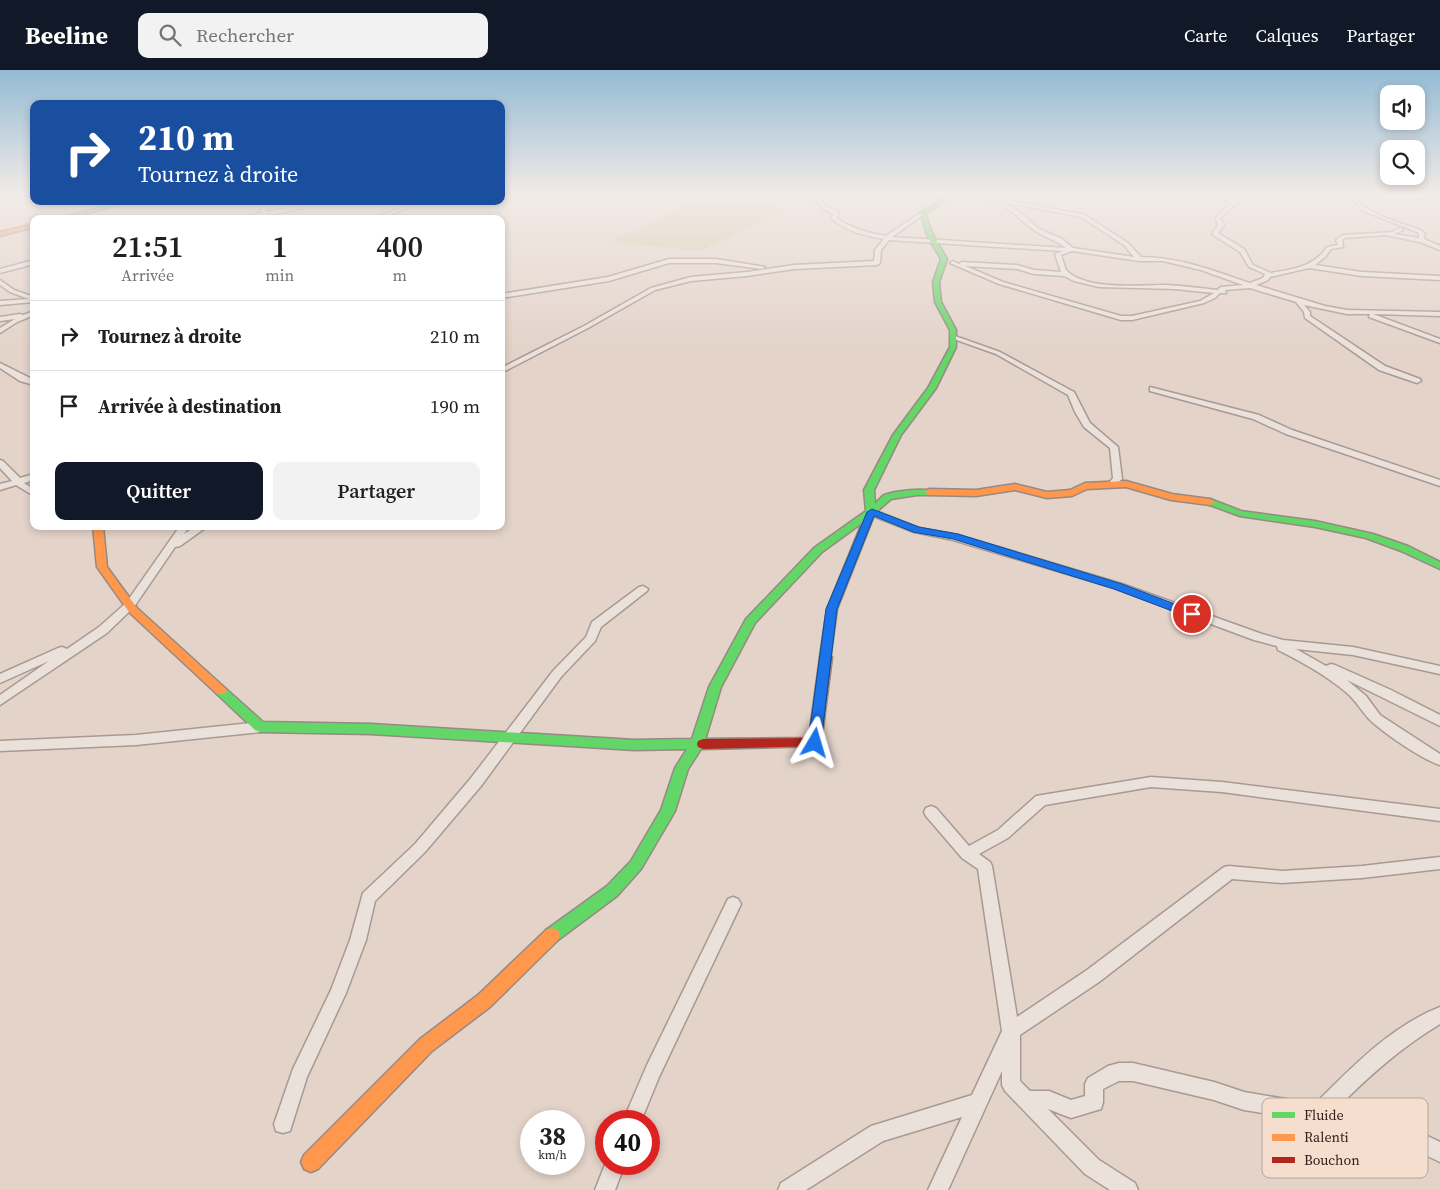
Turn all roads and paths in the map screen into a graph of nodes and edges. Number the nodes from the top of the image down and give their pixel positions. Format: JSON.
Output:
{"nodes":[{"id":1,"x":880,"y":247,"type":"edge"},
{"id":2,"x":938,"y":247,"type":"edge"},
{"id":3,"x":1029,"y":247,"type":"edge"},
{"id":4,"x":1070,"y":247,"type":"edge"},
{"id":5,"x":1129,"y":247,"type":"edge"},
{"id":6,"x":1237,"y":247,"type":"edge"},
{"id":7,"x":1333,"y":247,"type":"edge"},
{"id":8,"x":1073,"y":249,"type":"junction"},
{"id":9,"x":1140,"y":259,"type":"junction"},
{"id":10,"x":30,"y":263,"type":"edge"},
{"id":11,"x":948,"y":263,"type":"junction"},
{"id":12,"x":1307,"y":266,"type":"junction"},
{"id":13,"x":775,"y":269,"type":"junction"},
{"id":14,"x":0,"y":272,"type":"edge"},
{"id":15,"x":1065,"y":274,"type":"junction"},
{"id":16,"x":1267,"y":276,"type":"junction"},
{"id":17,"x":1440,"y":278,"type":"edge"},
{"id":18,"x":0,"y":282,"type":"edge"},
{"id":19,"x":1249,"y":286,"type":"junction"},
{"id":20,"x":1220,"y":291,"type":"junction"},
{"id":21,"x":1246,"y":293,"type":"dead end"},
{"id":22,"x":1254,"y":294,"type":"dead end"},
{"id":23,"x":505,"y":295,"type":"edge"},
{"id":24,"x":1280,"y":296,"type":"junction"},
{"id":25,"x":30,"y":298,"type":"edge"},
{"id":26,"x":30,"y":300,"type":"edge"},
{"id":27,"x":1299,"y":302,"type":"junction"},
{"id":28,"x":0,"y":303,"type":"edge"},
{"id":29,"x":1347,"y":312,"type":"junction"},
{"id":30,"x":30,"y":314,"type":"edge"},
{"id":31,"x":1440,"y":314,"type":"edge"},
{"id":32,"x":30,"y":315,"type":"edge"},
{"id":33,"x":0,"y":319,"type":"edge"},
{"id":34,"x":0,"y":331,"type":"edge"},
{"id":35,"x":953,"y":337,"type":"junction"},
{"id":36,"x":1440,"y":341,"type":"edge"},
{"id":37,"x":0,"y":364,"type":"edge"},
{"id":38,"x":505,"y":369,"type":"edge"},
{"id":39,"x":1417,"y":381,"type":"dead end"},
{"id":40,"x":30,"y":382,"type":"edge"},
{"id":41,"x":1153,"y":389,"type":"dead end"},
{"id":42,"x":0,"y":463,"type":"edge"},
{"id":43,"x":30,"y":478,"type":"edge"},
{"id":44,"x":18,"y":482,"type":"junction"},
{"id":45,"x":1440,"y":483,"type":"edge"},
{"id":46,"x":1113,"y":484,"type":"junction"},
{"id":47,"x":0,"y":487,"type":"edge"},
{"id":48,"x":30,"y":490,"type":"edge"},
{"id":49,"x":872,"y":512,"type":"junction"},
{"id":50,"x":98,"y":530,"type":"edge"},
{"id":51,"x":182,"y":530,"type":"edge"},
{"id":52,"x":197,"y":530,"type":"edge"},
{"id":53,"x":171,"y":548,"type":"junction"},
{"id":54,"x":1440,"y":566,"type":"edge"},
{"id":55,"x":643,"y":589,"type":"dead end"},
{"id":56,"x":130,"y":605,"type":"junction"},
{"id":57,"x":1266,"y":639,"type":"junction"},
{"id":58,"x":88,"y":640,"type":"junction"},
{"id":59,"x":1297,"y":654,"type":"junction"},
{"id":60,"x":1440,"y":670,"type":"edge"},
{"id":61,"x":0,"y":679,"type":"edge"},
{"id":62,"x":0,"y":701,"type":"edge"},
{"id":63,"x":1440,"y":720,"type":"edge"},
{"id":64,"x":260,"y":727,"type":"junction"},
{"id":65,"x":511,"y":738,"type":"junction"},
{"id":66,"x":697,"y":744,"type":"junction"},
{"id":67,"x":0,"y":746,"type":"edge"},
{"id":68,"x":1440,"y":760,"type":"edge"},
{"id":69,"x":931,"y":812,"type":"dead end"},
{"id":70,"x":1440,"y":815,"type":"edge"},
{"id":71,"x":967,"y":854,"type":"junction"},
{"id":72,"x":1440,"y":863,"type":"edge"},
{"id":73,"x":733,"y":904,"type":"dead end"},
{"id":74,"x":1440,"y":1015,"type":"edge"},
{"id":75,"x":1011,"y":1031,"type":"junction"},
{"id":76,"x":1334,"y":1098,"type":"edge"},
{"id":77,"x":1026,"y":1100,"type":"junction"},
{"id":78,"x":977,"y":1103,"type":"junction"},
{"id":79,"x":1262,"y":1104,"type":"edge"},
{"id":80,"x":637,"y":1110,"type":"edge"},
{"id":81,"x":283,"y":1124,"type":"dead end"},
{"id":82,"x":1428,"y":1146,"type":"edge"},
{"id":83,"x":1440,"y":1152,"type":"edge"},
{"id":84,"x":311,"y":1162,"type":"dead end"},
{"id":85,"x":611,"y":1175,"type":"edge"},
{"id":86,"x":605,"y":1190,"type":"edge"},
{"id":87,"x":788,"y":1190,"type":"edge"},
{"id":88,"x":938,"y":1190,"type":"edge"},
{"id":89,"x":1128,"y":1190,"type":"edge"}],
"edges":[{"from":1,"to":13,"type":"street"},
{"from":2,"to":11,"type":"street"},
{"from":3,"to":8,"type":"street"},
{"from":4,"to":8,"type":"street"},
{"from":5,"to":9,"type":"street"},
{"from":6,"to":16,"type":"street"},
{"from":7,"to":12,"type":"street"},
{"from":8,"to":9,"type":"street"},
{"from":8,"to":15,"type":"street"},
{"from":9,"to":19,"type":"street"},
{"from":10,"to":14,"type":"street"},
{"from":11,"to":15,"type":"street"},
{"from":11,"to":20,"type":"street"},
{"from":11,"to":35,"type":"street"},
{"from":12,"to":16,"type":"street"},
{"from":12,"to":17,"type":"street"},
{"from":13,"to":23,"type":"street"},
{"from":13,"to":38,"type":"street"},
{"from":15,"to":20,"type":"street"},
{"from":16,"to":19,"type":"street"},
{"from":18,"to":25,"type":"street"},
{"from":19,"to":20,"type":"street"},
{"from":19,"to":24,"type":"street"},
{"from":20,"to":21,"type":"street"},
{"from":22,"to":24,"type":"street"},
{"from":24,"to":27,"type":"street"},
{"from":26,"to":28,"type":"street"},
{"from":27,"to":29,"type":"street"},
{"from":27,"to":39,"type":"street"},
{"from":29,"to":31,"type":"street"},
{"from":29,"to":36,"type":"street"},
{"from":30,"to":33,"type":"street"},
{"from":32,"to":34,"type":"street"},
{"from":35,"to":46,"type":"street"},
{"from":35,"to":49,"type":"street"},
{"from":37,"to":40,"type":"street"},
{"from":41,"to":45,"type":"street"},
{"from":42,"to":44,"type":"street"},
{"from":43,"to":44,"type":"street"},
{"from":44,"to":47,"type":"street"},
{"from":44,"to":48,"type":"street"},
{"from":46,"to":49,"type":"street"},
{"from":46,"to":54,"type":"street"},
{"from":49,"to":57,"type":"street"},
{"from":49,"to":66,"type":"street"},
{"from":49,"to":66,"type":"street"},
{"from":50,"to":56,"type":"street"},
{"from":51,"to":53,"type":"street"},
{"from":52,"to":53,"type":"street"},
{"from":53,"to":56,"type":"street"},
{"from":55,"to":65,"type":"street"},
{"from":56,"to":58,"type":"street"},
{"from":56,"to":64,"type":"street"},
{"from":57,"to":59,"type":"street"},
{"from":57,"to":60,"type":"street"},
{"from":58,"to":61,"type":"street"},
{"from":58,"to":62,"type":"street"},
{"from":59,"to":63,"type":"street"},
{"from":59,"to":68,"type":"street"},
{"from":64,"to":65,"type":"street"},
{"from":64,"to":67,"type":"street"},
{"from":65,"to":66,"type":"street"},
{"from":65,"to":81,"type":"street"},
{"from":66,"to":84,"type":"street"},
{"from":69,"to":71,"type":"street"},
{"from":70,"to":71,"type":"street"},
{"from":71,"to":75,"type":"street"},
{"from":72,"to":75,"type":"street"},
{"from":73,"to":80,"type":"street"},
{"from":74,"to":76,"type":"street"},
{"from":75,"to":77,"type":"street"},
{"from":75,"to":78,"type":"street"},
{"from":77,"to":79,"type":"street"},
{"from":77,"to":89,"type":"street"},
{"from":78,"to":87,"type":"street"},
{"from":78,"to":88,"type":"street"},
{"from":82,"to":83,"type":"street"},
{"from":85,"to":86,"type":"street"}]}
